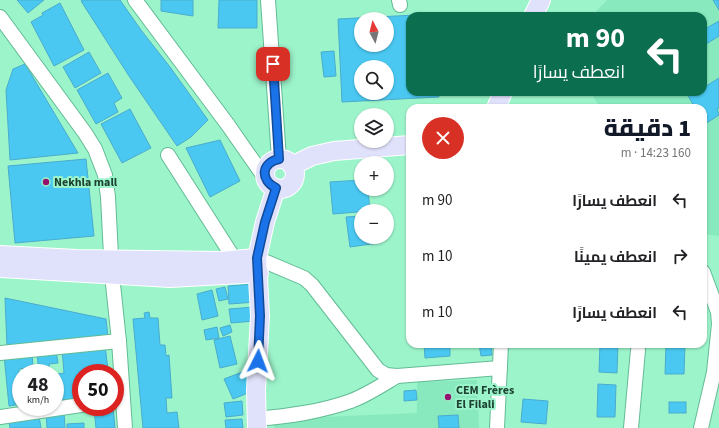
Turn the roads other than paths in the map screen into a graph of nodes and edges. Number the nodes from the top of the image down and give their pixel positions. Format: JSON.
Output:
{"nodes":[{"id":1,"x":268,"y":0,"type":"edge"},
{"id":2,"x":541,"y":0,"type":"edge"},
{"id":3,"x":138,"y":2,"type":"edge"},
{"id":4,"x":535,"y":12,"type":"edge"},
{"id":5,"x":2,"y":24,"type":"edge"},
{"id":6,"x":406,"y":145,"type":"edge"},
{"id":7,"x":168,"y":155,"type":"dead end"},
{"id":8,"x":286,"y":162,"type":"junction"},
{"id":9,"x":271,"y":183,"type":"junction"},
{"id":10,"x":0,"y":254,"type":"edge"},
{"id":11,"x":235,"y":260,"type":"junction"},
{"id":12,"x":258,"y":266,"type":"junction"},
{"id":13,"x":111,"y":267,"type":"junction"},
{"id":14,"x":0,"y":268,"type":"edge"},
{"id":15,"x":707,"y":283,"type":"edge"},
{"id":16,"x":119,"y":341,"type":"junction"},
{"id":17,"x":502,"y":348,"type":"edge"},
{"id":18,"x":638,"y":350,"type":"dead end"},
{"id":19,"x":0,"y":353,"type":"edge"},
{"id":20,"x":119,"y":364,"type":"edge"},
{"id":21,"x":500,"y":368,"type":"junction"},
{"id":22,"x":716,"y":372,"type":"edge"},
{"id":23,"x":398,"y":376,"type":"junction"},
{"id":24,"x":72,"y":406,"type":"edge"},
{"id":25,"x":122,"y":416,"type":"edge"},
{"id":26,"x":0,"y":417,"type":"edge"},
{"id":27,"x":256,"y":424,"type":"edge"},
{"id":28,"x":124,"y":428,"type":"edge"},
{"id":29,"x":497,"y":428,"type":"edge"},
{"id":30,"x":631,"y":428,"type":"edge"},
{"id":31,"x":701,"y":428,"type":"edge"}],
"edges":[{"from":1,"to":8,"type":"street"},
{"from":2,"to":4,"type":"main road"},
{"from":3,"to":9,"type":"street"},
{"from":5,"to":13,"type":"street"},
{"from":6,"to":8,"type":"main road"},
{"from":7,"to":11,"type":"street"},
{"from":8,"to":9,"type":"main road"},
{"from":8,"to":9,"type":"main road"},
{"from":9,"to":12,"type":"main road"},
{"from":10,"to":13,"type":"main road"},
{"from":11,"to":12,"type":"main road"},
{"from":11,"to":13,"type":"main road"},
{"from":12,"to":13,"type":"main road"},
{"from":12,"to":23,"type":"street"},
{"from":12,"to":27,"type":"main road"},
{"from":13,"to":14,"type":"main road"},
{"from":13,"to":16,"type":"street"},
{"from":15,"to":22,"type":"street"},
{"from":16,"to":19,"type":"street"},
{"from":16,"to":20,"type":"street"},
{"from":17,"to":21,"type":"street"},
{"from":18,"to":30,"type":"street"},
{"from":21,"to":23,"type":"street"},
{"from":21,"to":29,"type":"street"},
{"from":22,"to":31,"type":"street"},
{"from":23,"to":27,"type":"street"},
{"from":24,"to":26,"type":"street"},
{"from":25,"to":28,"type":"street"}]}
